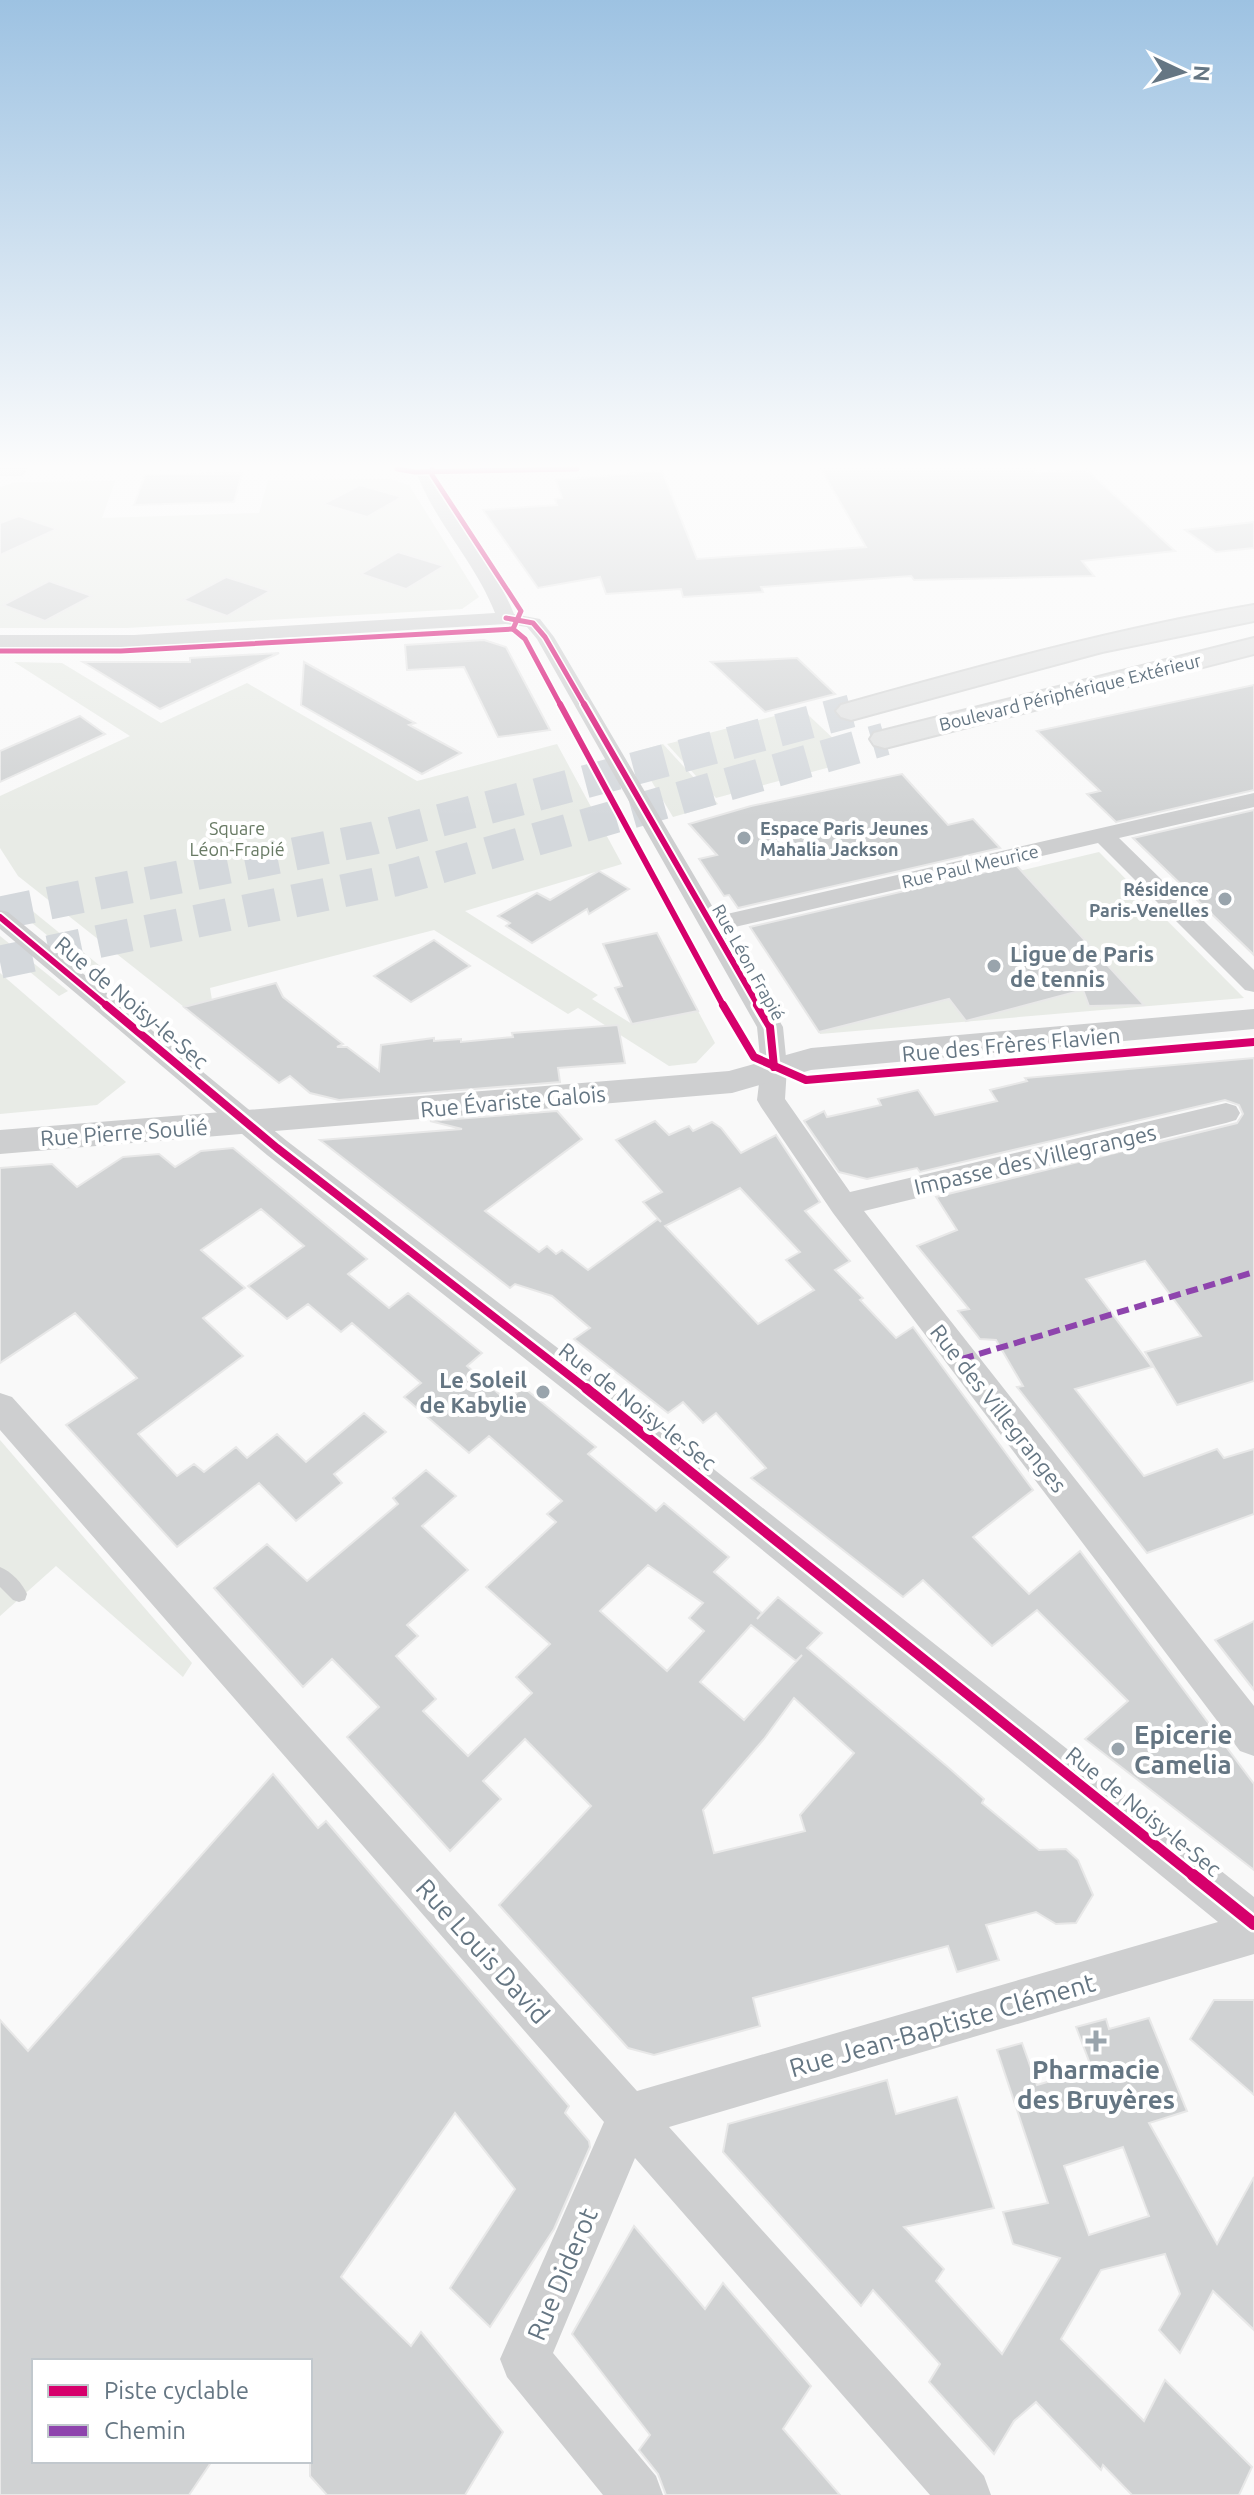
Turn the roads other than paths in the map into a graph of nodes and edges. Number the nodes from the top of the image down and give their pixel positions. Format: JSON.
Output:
{"nodes":[{"id":1,"x":492,"y":585,"type":"edge"},
{"id":2,"x":1254,"y":596,"type":"edge"},
{"id":3,"x":1254,"y":613,"type":"edge"},
{"id":4,"x":506,"y":618,"type":"junction"},
{"id":5,"x":1200,"y":621,"type":"junction"},
{"id":6,"x":0,"y":641,"type":"edge"},
{"id":7,"x":1254,"y":646,"type":"edge"},
{"id":8,"x":851,"y":711,"type":"tunnel mouth"},
{"id":9,"x":885,"y":739,"type":"tunnel mouth"},
{"id":10,"x":1254,"y":800,"type":"edge"},
{"id":11,"x":1103,"y":835,"type":"junction"},
{"id":12,"x":0,"y":917,"type":"edge"},
{"id":13,"x":711,"y":925,"type":"junction"},
{"id":14,"x":1254,"y":984,"type":"edge"},
{"id":15,"x":1254,"y":1019,"type":"edge"},
{"id":16,"x":774,"y":1067,"type":"junction"},
{"id":17,"x":1226,"y":1113,"type":"dead end"},
{"id":18,"x":248,"y":1122,"type":"junction"},
{"id":19,"x":0,"y":1142,"type":"edge"},
{"id":20,"x":843,"y":1205,"type":"junction"},
{"id":21,"x":0,"y":1407,"type":"edge"},
{"id":22,"x":0,"y":1575,"type":"edge"},
{"id":23,"x":19,"y":1594,"type":"dead end"},
{"id":24,"x":1254,"y":1737,"type":"edge"},
{"id":25,"x":1254,"y":1924,"type":"edge"},
{"id":26,"x":1254,"y":1933,"type":"edge"},
{"id":27,"x":630,"y":2116,"type":"junction"},
{"id":28,"x":637,"y":2495,"type":"edge"},
{"id":29,"x":965,"y":2495,"type":"edge"}],
"edges":[{"from":1,"to":4,"type":"street"},
{"from":2,"to":5,"type":"highway"},
{"from":3,"to":5,"type":"highway"},
{"from":4,"to":6,"type":"street"},
{"from":4,"to":13,"type":"street","name":"Rue Léon Frapié"},
{"from":5,"to":8,"type":"highway"},
{"from":7,"to":9,"type":"highway","name":"Boulevard Périphérique Extérieur"},
{"from":10,"to":11,"type":"street","name":"Rue Paul Meurice"},
{"from":11,"to":13,"type":"street","name":"Rue Paul Meurice"},
{"from":11,"to":14,"type":"street"},
{"from":12,"to":18,"type":"street","name":"Rue de Noisy-le-Sec"},
{"from":13,"to":16,"type":"street","name":"Rue Léon Frapié"},
{"from":15,"to":16,"type":"street","name":"Rue des Frères Flavien"},
{"from":16,"to":18,"type":"street","name":"Rue Évariste Galois"},
{"from":16,"to":20,"type":"street","name":"Rue des Villegranges"},
{"from":17,"to":20,"type":"street","name":"Impasse des Villegranges"},
{"from":18,"to":19,"type":"street","name":"Rue Pierre Soulié"},
{"from":18,"to":25,"type":"street","name":"Rue de Noisy-le-Sec"},
{"from":20,"to":24,"type":"street","name":"Rue des Villegranges"},
{"from":21,"to":27,"type":"street","name":"Rue Louis David"},
{"from":22,"to":23,"type":"lane"},
{"from":26,"to":27,"type":"street","name":"Rue Jean-Baptiste Clément"},
{"from":27,"to":28,"type":"street","name":"Rue Diderot"},
{"from":27,"to":29,"type":"street","name":"Rue Louis David"}]}
